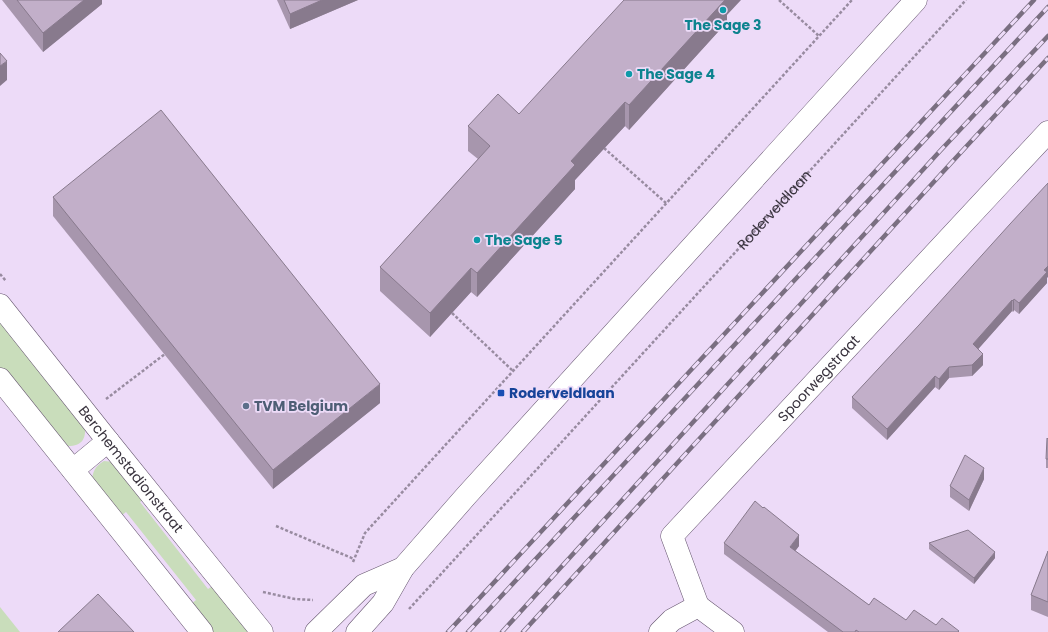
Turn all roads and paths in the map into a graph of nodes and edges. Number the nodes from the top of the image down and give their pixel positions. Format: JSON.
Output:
{"nodes":[{"id":1,"x":778,"y":0,"type":"edge"},
{"id":2,"x":852,"y":0,"type":"edge"},
{"id":3,"x":916,"y":0,"type":"edge"},
{"id":4,"x":966,"y":0,"type":"edge"},
{"id":5,"x":819,"y":36,"type":"junction"},
{"id":6,"x":1048,"y":132,"type":"edge"},
{"id":7,"x":604,"y":148,"type":"edge"},
{"id":8,"x":666,"y":203,"type":"junction"},
{"id":9,"x":0,"y":306,"type":"edge"},
{"id":10,"x":452,"y":313,"type":"edge"},
{"id":11,"x":165,"y":354,"type":"edge"},
{"id":12,"x":513,"y":371,"type":"junction"},
{"id":13,"x":0,"y":379,"type":"edge"},
{"id":14,"x":103,"y":402,"type":"dead end"},
{"id":15,"x":108,"y":441,"type":"junction"},
{"id":16,"x":73,"y":470,"type":"junction"},
{"id":17,"x":276,"y":526,"type":"dead end"},
{"id":18,"x":355,"y":559,"type":"junction"},
{"id":19,"x":352,"y":564,"type":"dead end"},
{"id":20,"x":403,"y":568,"type":"junction"},
{"id":21,"x":260,"y":592,"type":"dead end"},
{"id":22,"x":318,"y":600,"type":"dead end"},
{"id":23,"x":698,"y":606,"type":"junction"},
{"id":24,"x":405,"y":614,"type":"dead end"},
{"id":25,"x":202,"y":632,"type":"edge"},
{"id":26,"x":262,"y":632,"type":"edge"},
{"id":27,"x":316,"y":632,"type":"edge"},
{"id":28,"x":357,"y":632,"type":"edge"},
{"id":29,"x":660,"y":632,"type":"edge"},
{"id":30,"x":733,"y":632,"type":"edge"}],
"edges":[{"from":1,"to":5,"type":"path"},
{"from":2,"to":5,"type":"path"},
{"from":3,"to":20,"type":"street"},
{"from":4,"to":24,"type":"path","name":"Roderveldlaan"},
{"from":5,"to":8,"type":"path"},
{"from":6,"to":23,"type":"street","name":"Spoorwegstraat"},
{"from":7,"to":8,"type":"path"},
{"from":8,"to":12,"type":"path"},
{"from":9,"to":15,"type":"street","name":"Berchemstadionstraat"},
{"from":10,"to":12,"type":"path"},
{"from":11,"to":14,"type":"path"},
{"from":12,"to":18,"type":"path"},
{"from":13,"to":16,"type":"street"},
{"from":15,"to":16,"type":"street"},
{"from":15,"to":26,"type":"street","name":"Berchemstadionstraat"},
{"from":16,"to":25,"type":"street"},
{"from":17,"to":18,"type":"path"},
{"from":18,"to":19,"type":"path"},
{"from":20,"to":27,"type":"street"},
{"from":20,"to":28,"type":"street"},
{"from":21,"to":22,"type":"path"},
{"from":23,"to":29,"type":"street"},
{"from":23,"to":30,"type":"street"}]}
